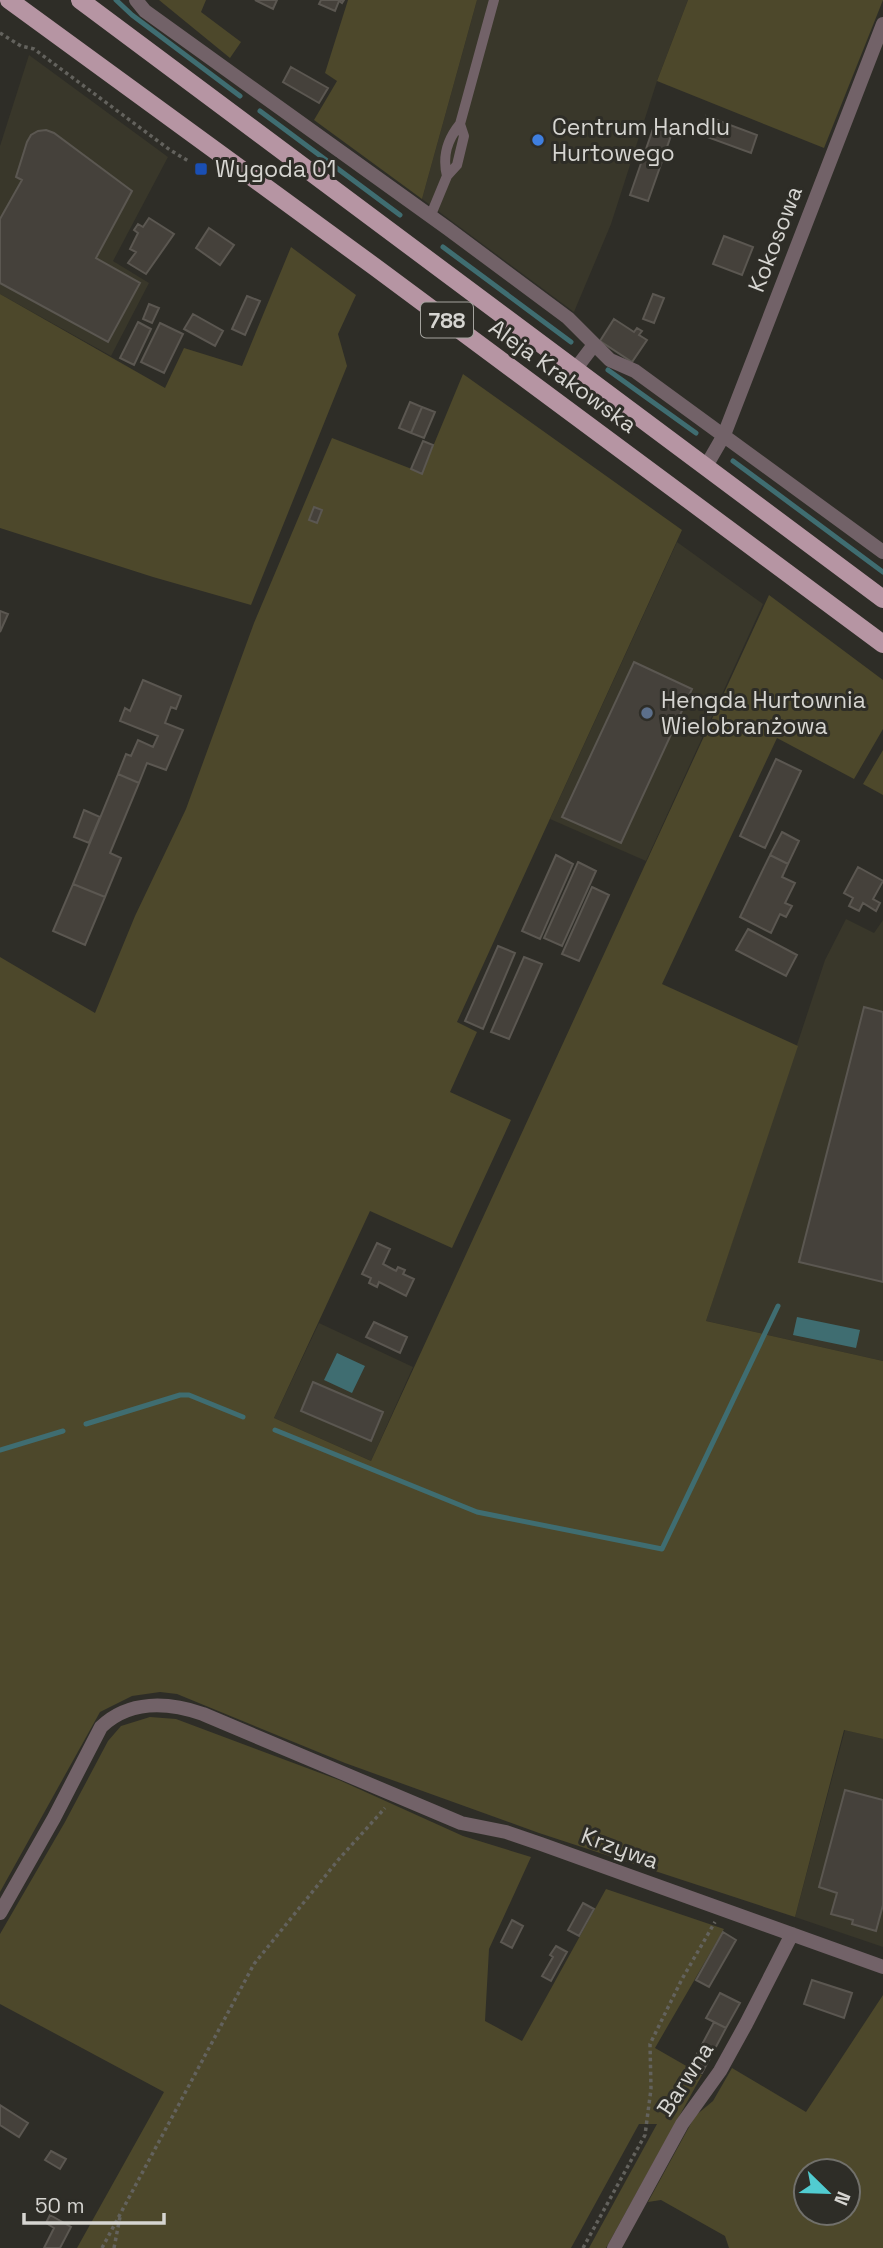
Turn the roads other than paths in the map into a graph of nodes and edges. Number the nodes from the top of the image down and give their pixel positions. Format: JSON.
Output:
{"nodes":[{"id":1,"x":9,"y":0,"type":"edge"},
{"id":2,"x":80,"y":0,"type":"edge"},
{"id":3,"x":136,"y":0,"type":"edge"},
{"id":4,"x":494,"y":0,"type":"edge"},
{"id":5,"x":883,"y":24,"type":"edge"},
{"id":6,"x":430,"y":217,"type":"junction"},
{"id":7,"x":593,"y":346,"type":"junction"},
{"id":8,"x":575,"y":371,"type":"junction"},
{"id":9,"x":724,"y":435,"type":"junction"},
{"id":10,"x":705,"y":468,"type":"junction"},
{"id":11,"x":883,"y":552,"type":"edge"},
{"id":12,"x":883,"y":599,"type":"edge"},
{"id":13,"x":883,"y":644,"type":"edge"},
{"id":14,"x":0,"y":1913,"type":"edge"},
{"id":15,"x":792,"y":1934,"type":"junction"},
{"id":16,"x":883,"y":1966,"type":"edge"},
{"id":17,"x":614,"y":2248,"type":"edge"}],
"edges":[{"from":1,"to":13,"type":"main road","name":"Aleja Krakowska","number":"788"},
{"from":2,"to":8,"type":"main road","name":"Aleja Krakowska","number":"788"},
{"from":3,"to":6,"type":"street"},
{"from":4,"to":6,"type":"lane"},
{"from":5,"to":9,"type":"street","name":"Kokosowa"},
{"from":6,"to":7,"type":"street"},
{"from":7,"to":8,"type":"street"},
{"from":7,"to":9,"type":"street"},
{"from":8,"to":10,"type":"main road","name":"Aleja Krakowska","number":"788"},
{"from":9,"to":10,"type":"street","name":"Kokosowa"},
{"from":9,"to":11,"type":"street"},
{"from":10,"to":12,"type":"main road","name":"Aleja Krakowska","number":"788"},
{"from":14,"to":15,"type":"street","name":"Krzywa"},
{"from":15,"to":16,"type":"street","name":"Krzywa"},
{"from":15,"to":17,"type":"street","name":"Barwna"}]}
